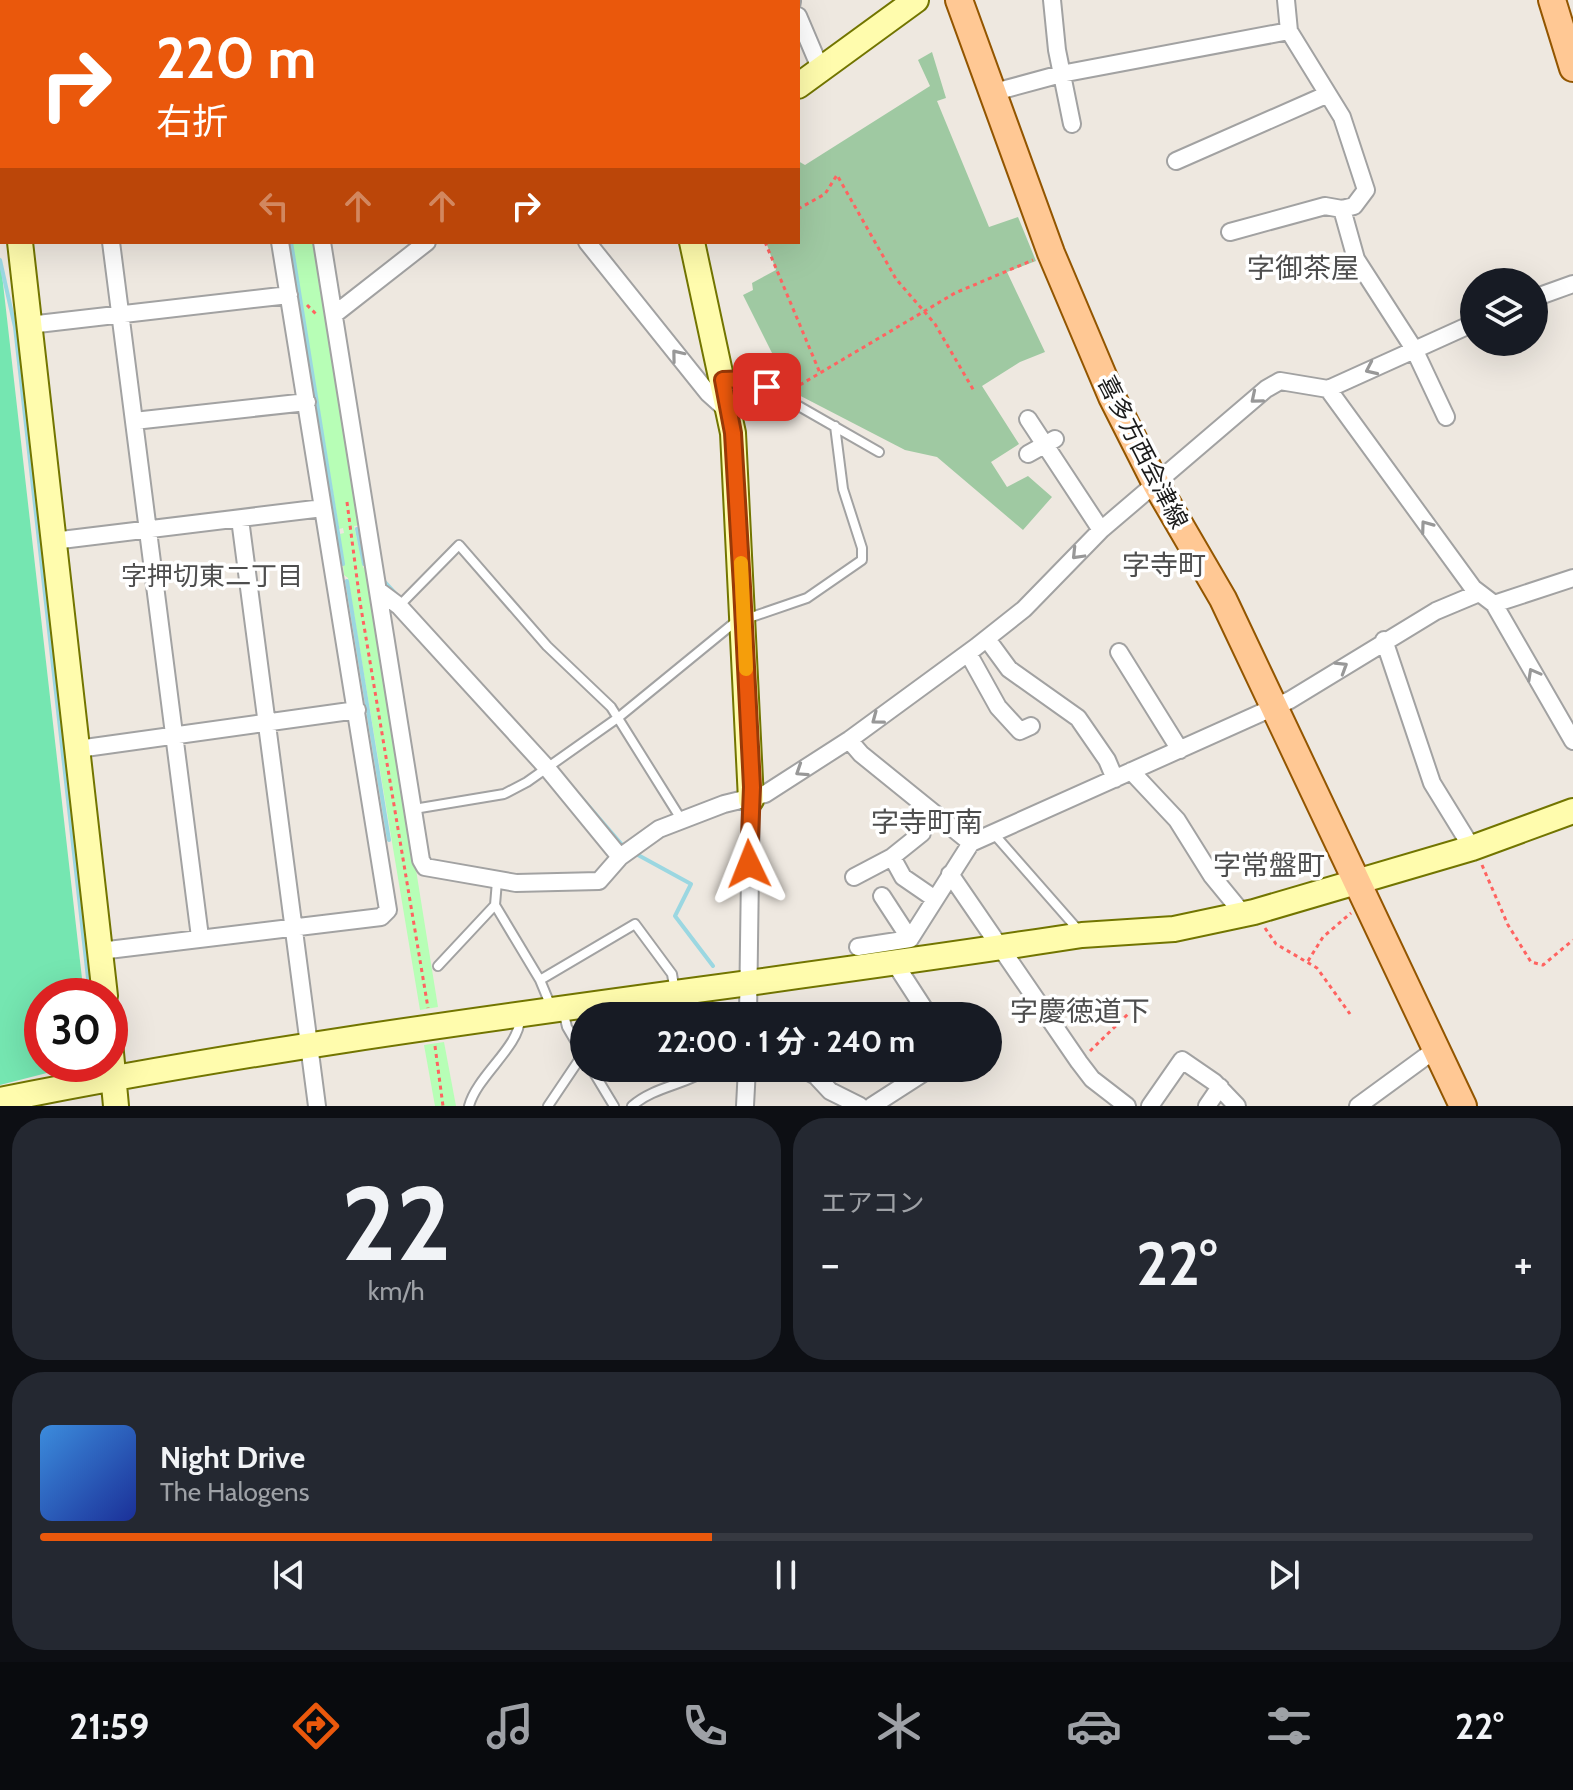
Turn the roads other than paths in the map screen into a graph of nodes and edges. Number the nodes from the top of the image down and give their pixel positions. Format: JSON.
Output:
{"nodes":[{"id":1,"x":916,"y":0,"type":"edge"},
{"id":2,"x":959,"y":0,"type":"edge"},
{"id":3,"x":1052,"y":0,"type":"edge"},
{"id":4,"x":1286,"y":0,"type":"edge"},
{"id":5,"x":1554,"y":1,"type":"edge"},
{"id":6,"x":800,"y":21,"type":"edge"},
{"id":7,"x":1289,"y":31,"type":"junction"},
{"id":8,"x":1573,"y":68,"type":"edge"},
{"id":9,"x":821,"y":70,"type":"junction"},
{"id":10,"x":1061,"y":74,"type":"junction"},
{"id":11,"x":800,"y":85,"type":"edge"},
{"id":12,"x":991,"y":93,"type":"junction"},
{"id":13,"x":1326,"y":95,"type":"junction"},
{"id":14,"x":1072,"y":124,"type":"dead end"},
{"id":15,"x":1176,"y":161,"type":"dead end"},
{"id":16,"x":1342,"y":209,"type":"junction"},
{"id":17,"x":1230,"y":232,"type":"dead end"},
{"id":18,"x":20,"y":244,"type":"edge"},
{"id":19,"x":111,"y":244,"type":"edge"},
{"id":20,"x":281,"y":244,"type":"edge"},
{"id":21,"x":322,"y":244,"type":"edge"},
{"id":22,"x":424,"y":244,"type":"edge"},
{"id":23,"x":589,"y":244,"type":"edge"},
{"id":24,"x":692,"y":244,"type":"edge"},
{"id":25,"x":1573,"y":284,"type":"edge"},
{"id":26,"x":1548,"y":293,"type":"edge"},
{"id":27,"x":297,"y":295,"type":"junction"},
{"id":28,"x":120,"y":314,"type":"junction"},
{"id":29,"x":327,"y":316,"type":"junction"},
{"id":30,"x":29,"y":325,"type":"junction"},
{"id":31,"x":1460,"y":329,"type":"edge"},
{"id":32,"x":1414,"y":349,"type":"junction"},
{"id":33,"x":723,"y":380,"type":"junction"},
{"id":34,"x":1328,"y":389,"type":"junction"},
{"id":35,"x":307,"y":402,"type":"junction"},
{"id":36,"x":730,"y":412,"type":"junction"},
{"id":37,"x":1446,"y":417,"type":"dead end"},
{"id":38,"x":1028,"y":419,"type":"dead end"},
{"id":39,"x":134,"y":421,"type":"junction"},
{"id":40,"x":835,"y":426,"type":"junction"},
{"id":41,"x":1050,"y":442,"type":"junction"},
{"id":42,"x":879,"y":452,"type":"dead end"},
{"id":43,"x":1028,"y":454,"type":"dead end"},
{"id":44,"x":1156,"y":484,"type":"junction"},
{"id":45,"x":323,"y":508,"type":"junction"},
{"id":46,"x":240,"y":519,"type":"junction"},
{"id":47,"x":149,"y":529,"type":"junction"},
{"id":48,"x":1101,"y":530,"type":"junction"},
{"id":49,"x":53,"y":541,"type":"junction"},
{"id":50,"x":1573,"y":578,"type":"edge"},
{"id":51,"x":374,"y":587,"type":"junction"},
{"id":52,"x":1476,"y":590,"type":"junction"},
{"id":53,"x":1494,"y":604,"type":"junction"},
{"id":54,"x":399,"y":606,"type":"junction"},
{"id":55,"x":744,"y":618,"type":"junction"},
{"id":56,"x":987,"y":639,"type":"junction"},
{"id":57,"x":1384,"y":640,"type":"junction"},
{"id":58,"x":1119,"y":652,"type":"dead end"},
{"id":59,"x":968,"y":653,"type":"junction"},
{"id":60,"x":1274,"y":706,"type":"junction"},
{"id":61,"x":357,"y":710,"type":"junction"},
{"id":62,"x":619,"y":717,"type":"junction"},
{"id":63,"x":268,"y":722,"type":"junction"},
{"id":64,"x":1031,"y":726,"type":"dead end"},
{"id":65,"x":175,"y":734,"type":"junction"},
{"id":66,"x":849,"y":740,"type":"junction"},
{"id":67,"x":1573,"y":741,"type":"edge"},
{"id":68,"x":78,"y":749,"type":"junction"},
{"id":69,"x":1180,"y":750,"type":"junction"},
{"id":70,"x":547,"y":768,"type":"junction"},
{"id":71,"x":1131,"y":771,"type":"junction"},
{"id":72,"x":1115,"y":779,"type":"junction"},
{"id":73,"x":751,"y":800,"type":"junction"},
{"id":74,"x":414,"y":809,"type":"junction"},
{"id":75,"x":1573,"y":811,"type":"edge"},
{"id":76,"x":681,"y":819,"type":"junction"},
{"id":77,"x":922,"y":833,"type":"dead end"},
{"id":78,"x":994,"y":833,"type":"junction"},
{"id":79,"x":971,"y":843,"type":"junction"},
{"id":80,"x":1473,"y":847,"type":"junction"},
{"id":81,"x":620,"y":857,"type":"junction"},
{"id":82,"x":892,"y":857,"type":"junction"},
{"id":83,"x":950,"y":874,"type":"junction"},
{"id":84,"x":854,"y":877,"type":"dead end"},
{"id":85,"x":1358,"y":880,"type":"junction"},
{"id":86,"x":497,"y":881,"type":"junction"},
{"id":87,"x":882,"y":896,"type":"dead end"},
{"id":88,"x":935,"y":899,"type":"junction"},
{"id":89,"x":495,"y":905,"type":"junction"},
{"id":90,"x":1249,"y":914,"type":"junction"},
{"id":91,"x":294,"y":927,"type":"junction"},
{"id":92,"x":1082,"y":935,"type":"junction"},
{"id":93,"x":200,"y":937,"type":"junction"},
{"id":94,"x":910,"y":939,"type":"junction"},
{"id":95,"x":858,"y":947,"type":"dead end"},
{"id":96,"x":999,"y":948,"type":"junction"},
{"id":97,"x":100,"y":951,"type":"junction"},
{"id":98,"x":894,"y":962,"type":"junction"},
{"id":99,"x":438,"y":966,"type":"dead end"},
{"id":100,"x":103,"y":978,"type":"edge"},
{"id":101,"x":540,"y":980,"type":"junction"},
{"id":102,"x":748,"y":982,"type":"junction"},
{"id":103,"x":675,"y":993,"type":"junction"},
{"id":104,"x":748,"y":1002,"type":"edge"},
{"id":105,"x":920,"y":1002,"type":"edge"},
{"id":106,"x":557,"y":1009,"type":"junction"},
{"id":107,"x":521,"y":1014,"type":"junction"},
{"id":108,"x":570,"y":1032,"type":"edge"},
{"id":109,"x":310,"y":1045,"type":"junction"},
{"id":110,"x":1436,"y":1049,"type":"junction"},
{"id":111,"x":128,"y":1075,"type":"edge"},
{"id":112,"x":570,"y":1075,"type":"edge"},
{"id":113,"x":89,"y":1082,"type":"edge"},
{"id":114,"x":114,"y":1082,"type":"edge"},
{"id":115,"x":599,"y":1082,"type":"edge"},
{"id":116,"x":687,"y":1082,"type":"edge"},
{"id":117,"x":746,"y":1082,"type":"edge"},
{"id":118,"x":822,"y":1082,"type":"edge"},
{"id":119,"x":909,"y":1082,"type":"edge"},
{"id":120,"x":1220,"y":1087,"type":"junction"},
{"id":121,"x":0,"y":1100,"type":"edge"},
{"id":122,"x":116,"y":1106,"type":"edge"},
{"id":123,"x":317,"y":1106,"type":"edge"},
{"id":124,"x":469,"y":1106,"type":"edge"},
{"id":125,"x":548,"y":1106,"type":"edge"},
{"id":126,"x":614,"y":1106,"type":"edge"},
{"id":127,"x":632,"y":1106,"type":"edge"},
{"id":128,"x":745,"y":1106,"type":"edge"},
{"id":129,"x":860,"y":1106,"type":"edge"},
{"id":130,"x":872,"y":1106,"type":"edge"},
{"id":131,"x":1127,"y":1106,"type":"edge"},
{"id":132,"x":1150,"y":1106,"type":"edge"},
{"id":133,"x":1207,"y":1106,"type":"edge"},
{"id":134,"x":1237,"y":1106,"type":"edge"},
{"id":135,"x":1358,"y":1106,"type":"edge"},
{"id":136,"x":1463,"y":1106,"type":"edge"}],
"edges":[{"from":1,"to":9,"type":"street"},
{"from":2,"to":12,"type":"main road","name":"喜多方西会津線"},
{"from":3,"to":10,"type":"street"},
{"from":4,"to":7,"type":"street"},
{"from":5,"to":8,"type":"main road"},
{"from":6,"to":9,"type":"street"},
{"from":7,"to":10,"type":"street"},
{"from":7,"to":13,"type":"street"},
{"from":9,"to":11,"type":"street"},
{"from":10,"to":12,"type":"street"},
{"from":10,"to":14,"type":"street"},
{"from":12,"to":44,"type":"main road","name":"喜多方西会津線"},
{"from":13,"to":15,"type":"street"},
{"from":13,"to":16,"type":"street"},
{"from":16,"to":17,"type":"street"},
{"from":16,"to":32,"type":"street"},
{"from":18,"to":30,"type":"street"},
{"from":19,"to":28,"type":"street"},
{"from":20,"to":27,"type":"street"},
{"from":21,"to":29,"type":"street"},
{"from":22,"to":29,"type":"street"},
{"from":36,"to":23,"type":"street","one_way":true},
{"from":24,"to":33,"type":"street"},
{"from":25,"to":26,"type":"street"},
{"from":27,"to":28,"type":"street"},
{"from":27,"to":35,"type":"street"},
{"from":28,"to":30,"type":"street"},
{"from":28,"to":39,"type":"street"},
{"from":29,"to":51,"type":"street"},
{"from":30,"to":49,"type":"street"},
{"from":31,"to":32,"type":"street"},
{"from":32,"to":34,"type":"street","one_way":true},
{"from":32,"to":37,"type":"street"},
{"from":33,"to":36,"type":"street"},
{"from":33,"to":40,"type":"lane"},
{"from":34,"to":44,"type":"street","one_way":true},
{"from":52,"to":34,"type":"street","one_way":true},
{"from":35,"to":39,"type":"street"},
{"from":35,"to":45,"type":"street"},
{"from":36,"to":55,"type":"street"},
{"from":38,"to":41,"type":"street"},
{"from":39,"to":47,"type":"street"},
{"from":40,"to":42,"type":"lane"},
{"from":40,"to":55,"type":"lane"},
{"from":41,"to":43,"type":"street"},
{"from":41,"to":48,"type":"street"},
{"from":44,"to":48,"type":"street"},
{"from":44,"to":60,"type":"main road","name":"喜多方西会津線"},
{"from":45,"to":46,"type":"street"},
{"from":45,"to":61,"type":"street"},
{"from":46,"to":47,"type":"street"},
{"from":46,"to":63,"type":"street"},
{"from":47,"to":49,"type":"street"},
{"from":47,"to":65,"type":"street"},
{"from":48,"to":56,"type":"street","one_way":true},
{"from":49,"to":68,"type":"street"},
{"from":50,"to":53,"type":"street"},
{"from":51,"to":54,"type":"street"},
{"from":51,"to":74,"type":"street"},
{"from":52,"to":53,"type":"street"},
{"from":52,"to":57,"type":"street"},
{"from":67,"to":53,"type":"street","one_way":true},
{"from":54,"to":62,"type":"lane"},
{"from":54,"to":70,"type":"street"},
{"from":55,"to":62,"type":"lane"},
{"from":55,"to":73,"type":"street"},
{"from":56,"to":59,"type":"street"},
{"from":56,"to":72,"type":"street"},
{"from":60,"to":57,"type":"street","one_way":true},
{"from":57,"to":80,"type":"street"},
{"from":58,"to":69,"type":"street"},
{"from":59,"to":64,"type":"street"},
{"from":59,"to":66,"type":"street","one_way":true},
{"from":60,"to":69,"type":"street"},
{"from":60,"to":85,"type":"main road","name":"喜多方西会津線"},
{"from":61,"to":63,"type":"street"},
{"from":61,"to":91,"type":"street"},
{"from":62,"to":70,"type":"lane"},
{"from":62,"to":76,"type":"lane"},
{"from":63,"to":65,"type":"street"},
{"from":63,"to":91,"type":"street"},
{"from":65,"to":68,"type":"street"},
{"from":65,"to":93,"type":"street"},
{"from":66,"to":73,"type":"street","one_way":true},
{"from":66,"to":79,"type":"street"},
{"from":68,"to":97,"type":"street"},
{"from":69,"to":71,"type":"street"},
{"from":70,"to":74,"type":"lane"},
{"from":70,"to":81,"type":"street"},
{"from":71,"to":72,"type":"street"},
{"from":71,"to":90,"type":"street"},
{"from":72,"to":78,"type":"street"},
{"from":73,"to":76,"type":"street"},
{"from":73,"to":102,"type":"street"},
{"from":74,"to":86,"type":"street"},
{"from":75,"to":80,"type":"street"},
{"from":76,"to":81,"type":"street"},
{"from":77,"to":82,"type":"street"},
{"from":78,"to":79,"type":"street"},
{"from":78,"to":92,"type":"lane"},
{"from":79,"to":83,"type":"street"},
{"from":80,"to":85,"type":"street"},
{"from":81,"to":86,"type":"street"},
{"from":82,"to":84,"type":"street"},
{"from":82,"to":88,"type":"street"},
{"from":83,"to":88,"type":"street"},
{"from":83,"to":96,"type":"street"},
{"from":85,"to":90,"type":"street"},
{"from":85,"to":110,"type":"main road","name":"喜多方西会津線"},
{"from":86,"to":89,"type":"lane"},
{"from":87,"to":94,"type":"street"},
{"from":88,"to":94,"type":"street"},
{"from":89,"to":99,"type":"lane"},
{"from":89,"to":101,"type":"lane"},
{"from":90,"to":92,"type":"street"},
{"from":91,"to":93,"type":"street"},
{"from":91,"to":109,"type":"street"},
{"from":92,"to":96,"type":"street"},
{"from":93,"to":97,"type":"street"},
{"from":94,"to":95,"type":"street"},
{"from":96,"to":98,"type":"street"},
{"from":96,"to":131,"type":"street"},
{"from":97,"to":100,"type":"street"},
{"from":98,"to":102,"type":"street"},
{"from":98,"to":105,"type":"street"},
{"from":101,"to":103,"type":"lane"},
{"from":101,"to":106,"type":"lane"},
{"from":102,"to":103,"type":"street"},
{"from":102,"to":104,"type":"street"},
{"from":103,"to":106,"type":"street"},
{"from":106,"to":107,"type":"street"},
{"from":106,"to":108,"type":"lane"},
{"from":107,"to":109,"type":"street"},
{"from":107,"to":124,"type":"lane"},
{"from":109,"to":111,"type":"street"},
{"from":109,"to":123,"type":"street"},
{"from":110,"to":135,"type":"street"},
{"from":110,"to":136,"type":"main road","name":"喜多方西会津線"},
{"from":112,"to":125,"type":"lane"},
{"from":113,"to":121,"type":"street"},
{"from":114,"to":122,"type":"street"},
{"from":115,"to":126,"type":"lane"},
{"from":116,"to":127,"type":"lane"},
{"from":117,"to":128,"type":"street"},
{"from":118,"to":129,"type":"street"},
{"from":119,"to":130,"type":"street"},
{"from":120,"to":132,"type":"street"},
{"from":120,"to":133,"type":"street"},
{"from":120,"to":134,"type":"street"}]}
